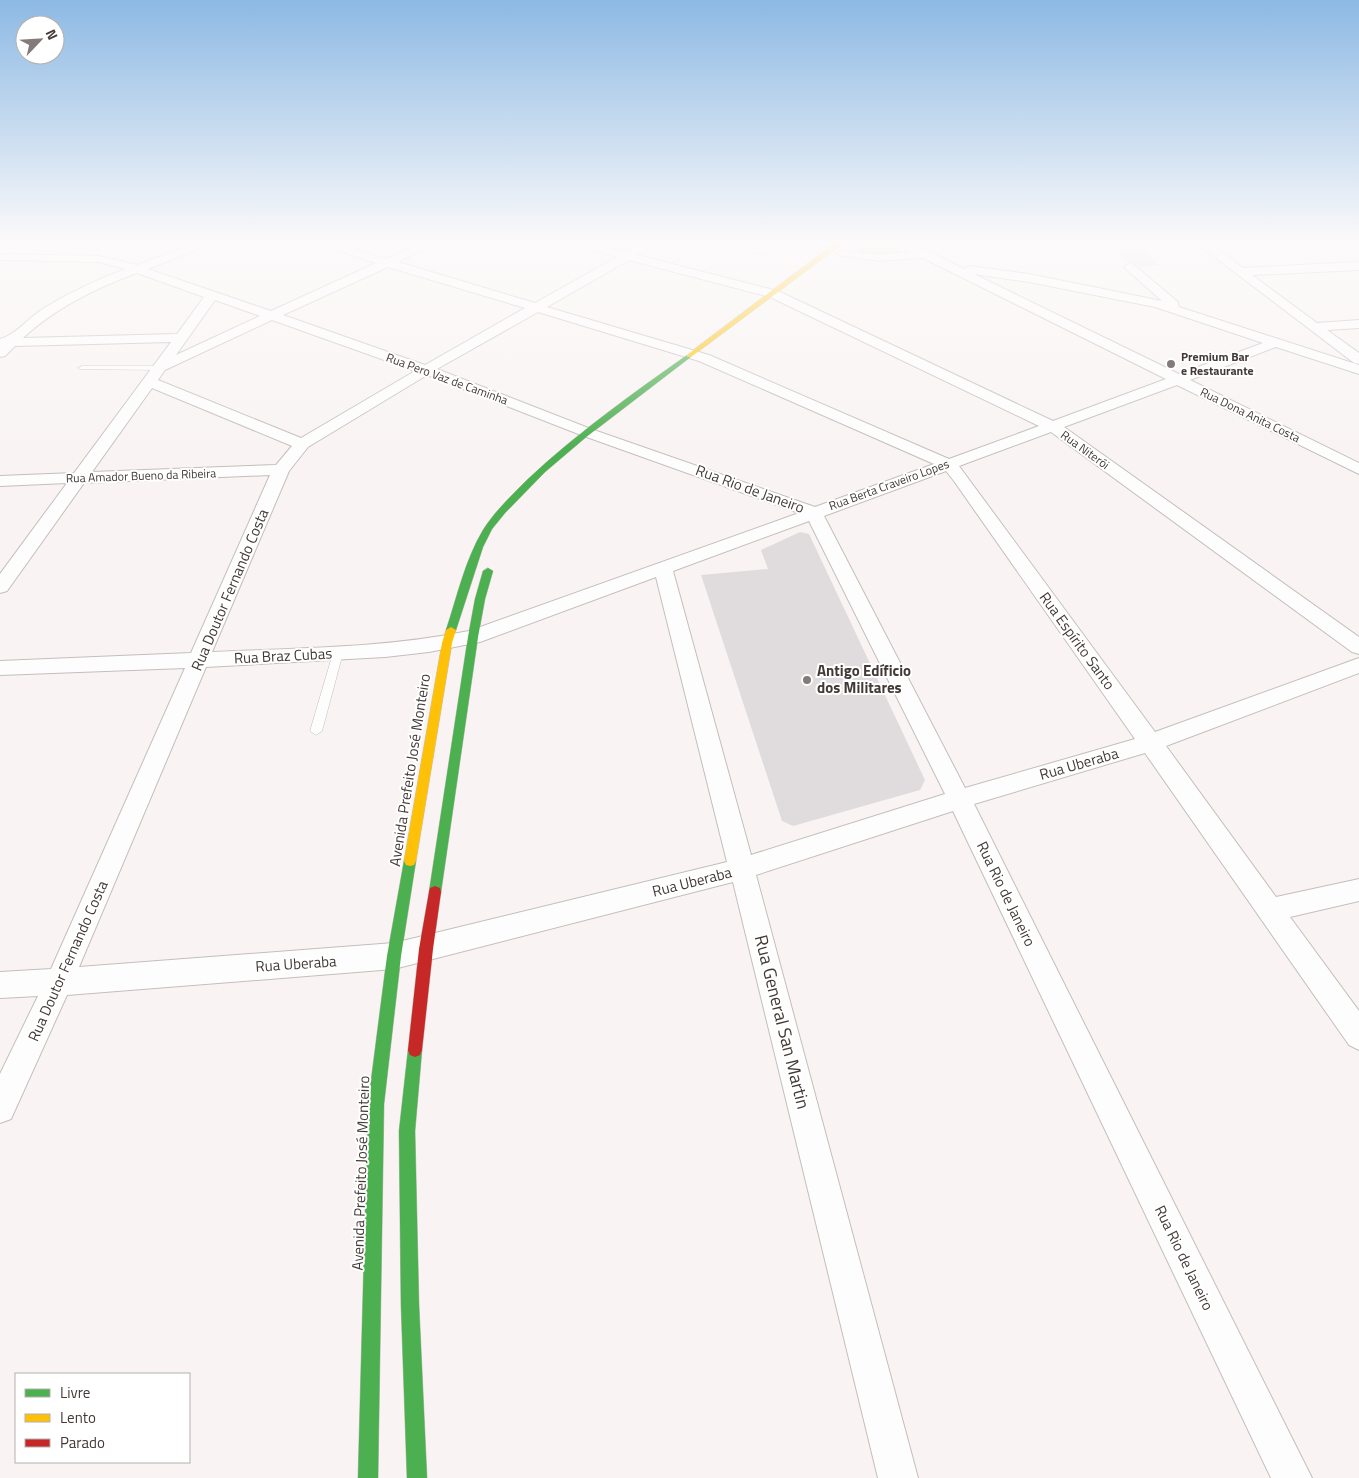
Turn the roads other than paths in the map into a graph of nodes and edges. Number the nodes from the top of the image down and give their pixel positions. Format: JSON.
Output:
{"nodes":[{"id":1,"x":49,"y":311,"type":"edge"},
{"id":2,"x":200,"y":311,"type":"edge"},
{"id":3,"x":256,"y":311,"type":"edge"},
{"id":4,"x":281,"y":311,"type":"edge"},
{"id":5,"x":531,"y":311,"type":"edge"},
{"id":6,"x":546,"y":311,"type":"edge"},
{"id":7,"x":759,"y":311,"type":"edge"},
{"id":8,"x":810,"y":311,"type":"edge"},
{"id":9,"x":1040,"y":311,"type":"edge"},
{"id":10,"x":1181,"y":311,"type":"edge"},
{"id":11,"x":1294,"y":311,"type":"edge"},
{"id":12,"x":270,"y":316,"type":"junction"},
{"id":13,"x":1359,"y":324,"type":"edge"},
{"id":14,"x":1316,"y":327,"type":"junction"},
{"id":15,"x":179,"y":340,"type":"junction"},
{"id":16,"x":5,"y":342,"type":"edge"},
{"id":17,"x":1277,"y":342,"type":"junction"},
{"id":18,"x":204,"y":347,"type":"junction"},
{"id":19,"x":0,"y":353,"type":"edge"},
{"id":20,"x":698,"y":356,"type":"junction"},
{"id":21,"x":1359,"y":360,"type":"edge"},
{"id":22,"x":82,"y":368,"type":"dead end"},
{"id":23,"x":159,"y":368,"type":"junction"},
{"id":24,"x":426,"y":370,"type":"junction"},
{"id":25,"x":1359,"y":370,"type":"edge"},
{"id":26,"x":1179,"y":380,"type":"junction"},
{"id":27,"x":149,"y":381,"type":"junction"},
{"id":28,"x":673,"y":382,"type":"dead end"},
{"id":29,"x":1054,"y":427,"type":"junction"},
{"id":30,"x":597,"y":437,"type":"junction"},
{"id":31,"x":302,"y":444,"type":"junction"},
{"id":32,"x":567,"y":464,"type":"dead end"},
{"id":33,"x":948,"y":464,"type":"junction"},
{"id":34,"x":1359,"y":469,"type":"edge"},
{"id":35,"x":281,"y":470,"type":"junction"},
{"id":36,"x":553,"y":477,"type":"dead end"},
{"id":37,"x":78,"y":478,"type":"junction"},
{"id":38,"x":0,"y":481,"type":"edge"},
{"id":39,"x":813,"y":512,"type":"junction"},
{"id":40,"x":493,"y":558,"type":"dead end"},
{"id":41,"x":663,"y":567,"type":"junction"},
{"id":42,"x":0,"y":586,"type":"edge"},
{"id":43,"x":473,"y":637,"type":"junction"},
{"id":44,"x":446,"y":643,"type":"junction"},
{"id":45,"x":1359,"y":647,"type":"edge"},
{"id":46,"x":338,"y":653,"type":"junction"},
{"id":47,"x":200,"y":661,"type":"junction"},
{"id":48,"x":1359,"y":665,"type":"edge"},
{"id":49,"x":0,"y":668,"type":"edge"},
{"id":50,"x":316,"y":730,"type":"dead end"},
{"id":51,"x":1150,"y":743,"type":"junction"},
{"id":52,"x":959,"y":799,"type":"junction"},
{"id":53,"x":742,"y":869,"type":"junction"},
{"id":54,"x":1359,"y":890,"type":"edge"},
{"id":55,"x":1270,"y":910,"type":"junction"},
{"id":56,"x":426,"y":949,"type":"junction"},
{"id":57,"x":394,"y":956,"type":"junction"},
{"id":58,"x":59,"y":982,"type":"junction"},
{"id":59,"x":0,"y":985,"type":"edge"},
{"id":60,"x":1359,"y":1035,"type":"edge"},
{"id":61,"x":0,"y":1108,"type":"edge"},
{"id":62,"x":368,"y":1478,"type":"edge"},
{"id":63,"x":417,"y":1478,"type":"edge"},
{"id":64,"x":898,"y":1478,"type":"edge"},
{"id":65,"x":1292,"y":1478,"type":"edge"}],
"edges":[{"from":1,"to":16,"type":"street"},
{"from":2,"to":15,"type":"street"},
{"from":3,"to":12,"type":"street","name":"Rua Pero Vaz de Caminha"},
{"from":4,"to":12,"type":"street"},
{"from":5,"to":24,"type":"street","name":"Rua Doutor Fernando Costa"},
{"from":6,"to":20,"type":"street","name":"Rua Espírito Santo"},
{"from":7,"to":20,"type":"main road","name":"Avenida Prefeito José Monteiro"},
{"from":8,"to":29,"type":"street","name":"Rua Niterói"},
{"from":9,"to":26,"type":"street","name":"Rua Dona Anita Costa"},
{"from":10,"to":17,"type":"street"},
{"from":11,"to":14,"type":"street"},
{"from":12,"to":18,"type":"street"},
{"from":12,"to":24,"type":"street","name":"Rua Pero Vaz de Caminha"},
{"from":13,"to":14,"type":"street"},
{"from":14,"to":21,"type":"street"},
{"from":15,"to":16,"type":"street"},
{"from":15,"to":18,"type":"street"},
{"from":15,"to":23,"type":"street"},
{"from":16,"to":19,"type":"street"},
{"from":17,"to":25,"type":"street"},
{"from":17,"to":26,"type":"street","name":"Rua Berta Craveiro Lopes"},
{"from":18,"to":23,"type":"street"},
{"from":20,"to":28,"type":"main road","name":"Avenida Prefeito José Monteiro"},
{"from":20,"to":30,"type":"main road","name":"Avenida Prefeito José Monteiro"},
{"from":20,"to":33,"type":"street","name":"Rua Espírito Santo"},
{"from":22,"to":23,"type":"lane"},
{"from":23,"to":27,"type":"street"},
{"from":24,"to":30,"type":"street","name":"Rua Pero Vaz de Caminha"},
{"from":24,"to":31,"type":"street","name":"Rua Doutor Fernando Costa"},
{"from":26,"to":29,"type":"street","name":"Rua Berta Craveiro Lopes"},
{"from":26,"to":34,"type":"street","name":"Rua Dona Anita Costa"},
{"from":27,"to":31,"type":"street"},
{"from":27,"to":37,"type":"street"},
{"from":29,"to":33,"type":"street","name":"Rua Berta Craveiro Lopes"},
{"from":29,"to":45,"type":"street","name":"Rua Niterói"},
{"from":30,"to":39,"type":"street","name":"Rua Rio de Janeiro"},
{"from":30,"to":44,"type":"main road","name":"Avenida Prefeito José Monteiro"},
{"from":31,"to":35,"type":"street","name":"Rua Doutor Fernando Costa"},
{"from":32,"to":36,"type":"main road"},
{"from":33,"to":39,"type":"street","name":"Rua Berta Craveiro Lopes"},
{"from":33,"to":51,"type":"street","name":"Rua Espírito Santo"},
{"from":35,"to":37,"type":"street","name":"Rua Amador Bueno da Ribeira"},
{"from":35,"to":47,"type":"street","name":"Rua Doutor Fernando Costa"},
{"from":37,"to":38,"type":"street","name":"Rua Amador Bueno da Ribeira"},
{"from":37,"to":42,"type":"street"},
{"from":39,"to":41,"type":"street","name":"Rua Berta Craveiro Lopes"},
{"from":39,"to":52,"type":"street","name":"Rua Rio de Janeiro"},
{"from":40,"to":43,"type":"main road"},
{"from":41,"to":43,"type":"street","name":"Rua Berta Craveiro Lopes"},
{"from":41,"to":53,"type":"street","name":"Rua General San Martin"},
{"from":43,"to":44,"type":"street","name":"Rua Braz Cubas"},
{"from":43,"to":56,"type":"main road"},
{"from":44,"to":46,"type":"street","name":"Rua Braz Cubas"},
{"from":44,"to":57,"type":"main road","name":"Avenida Prefeito José Monteiro"},
{"from":46,"to":47,"type":"street","name":"Rua Braz Cubas"},
{"from":46,"to":50,"type":"lane"},
{"from":47,"to":49,"type":"street","name":"Rua Braz Cubas"},
{"from":47,"to":58,"type":"street","name":"Rua Doutor Fernando Costa"},
{"from":48,"to":51,"type":"street","name":"Rua Uberaba"},
{"from":51,"to":52,"type":"street","name":"Rua Uberaba"},
{"from":51,"to":55,"type":"street","name":"Rua Espírito Santo"},
{"from":52,"to":53,"type":"street","name":"Rua Uberaba"},
{"from":52,"to":65,"type":"street","name":"Rua Rio de Janeiro"},
{"from":53,"to":56,"type":"street","name":"Rua Uberaba"},
{"from":53,"to":64,"type":"street","name":"Rua General San Martin"},
{"from":54,"to":55,"type":"street"},
{"from":55,"to":60,"type":"street","name":"Rua Espírito Santo"},
{"from":56,"to":57,"type":"street","name":"Rua Uberaba"},
{"from":56,"to":63,"type":"main road"},
{"from":57,"to":58,"type":"street","name":"Rua Uberaba"},
{"from":57,"to":62,"type":"main road","name":"Avenida Prefeito José Monteiro"},
{"from":58,"to":59,"type":"street","name":"Rua Uberaba"},
{"from":58,"to":61,"type":"street","name":"Rua Doutor Fernando Costa"}]}
